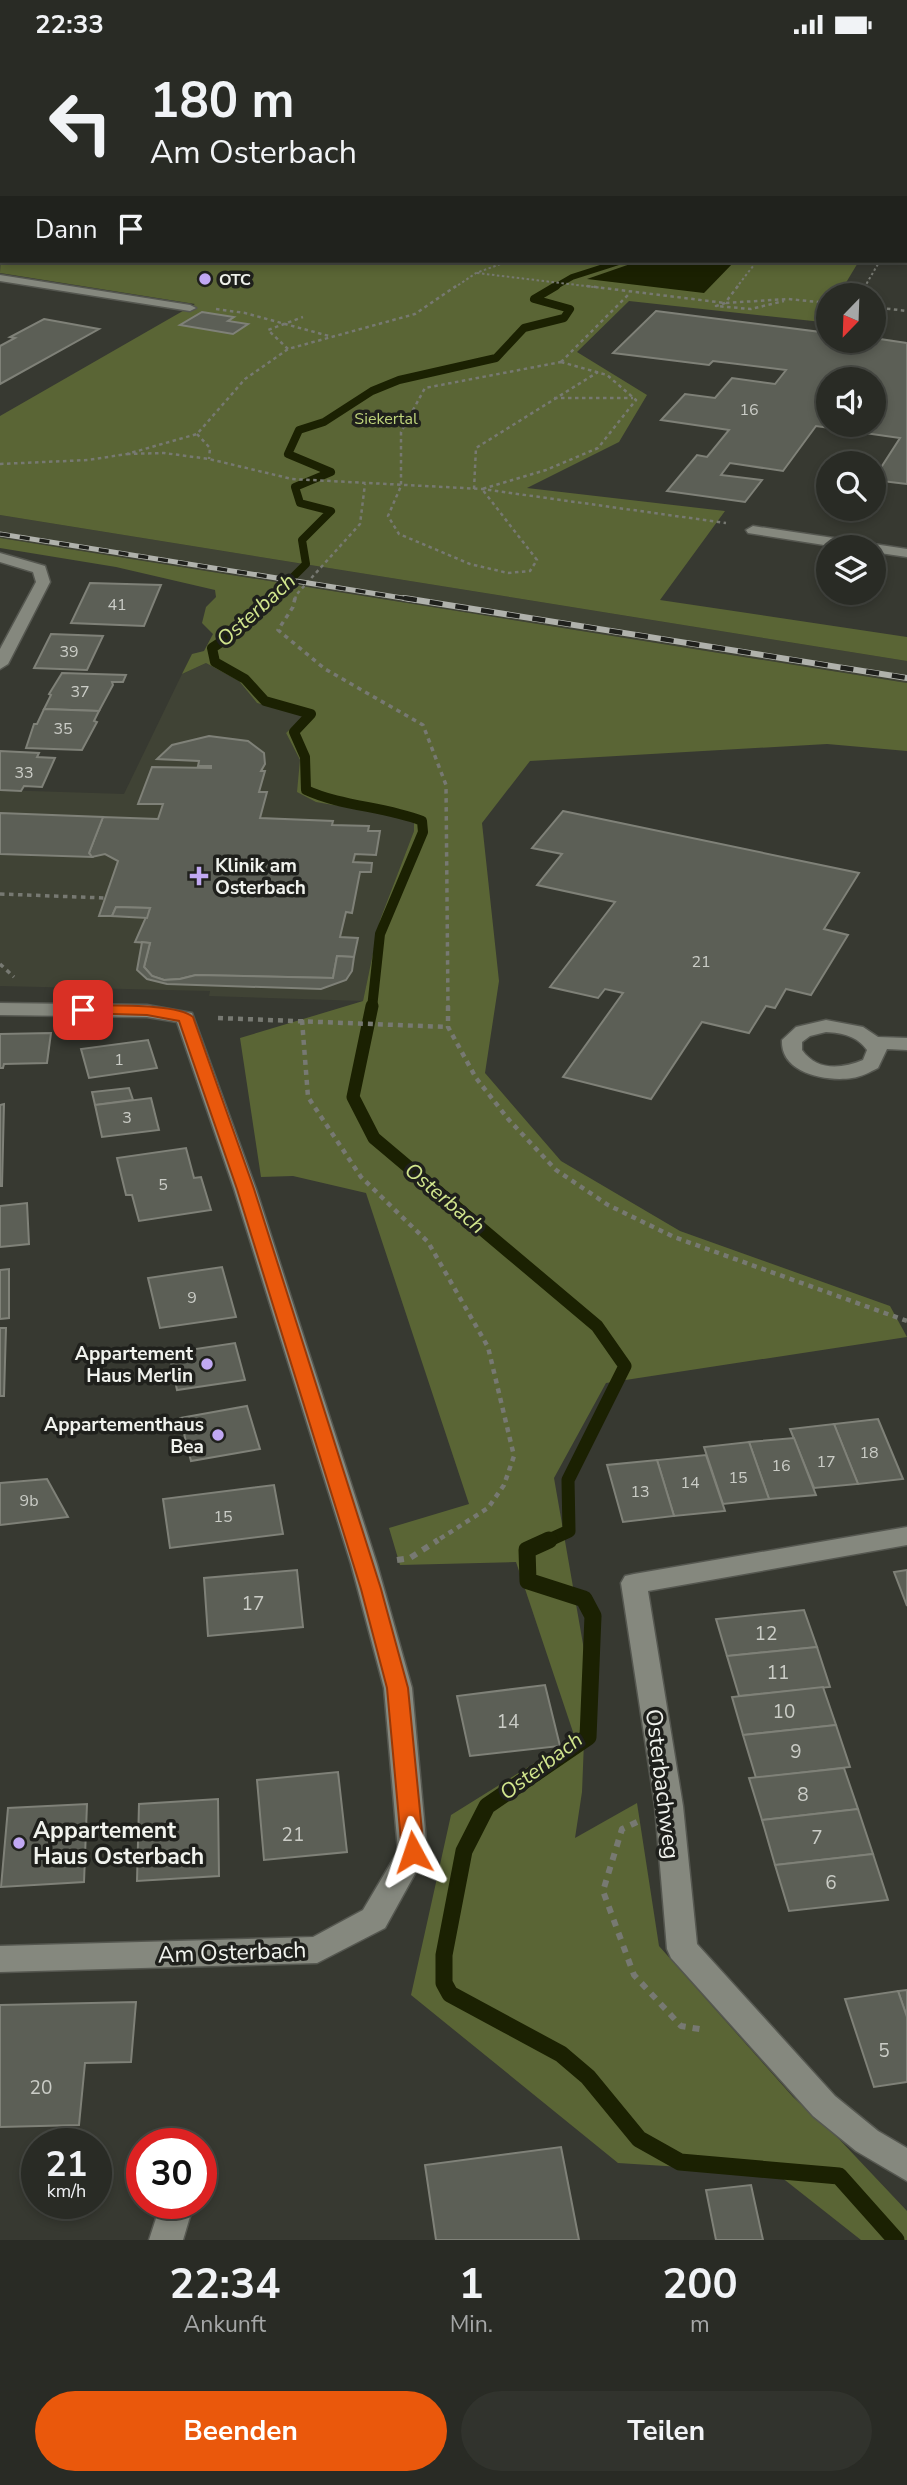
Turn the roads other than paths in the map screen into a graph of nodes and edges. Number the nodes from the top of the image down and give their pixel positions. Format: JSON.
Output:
{"nodes":[{"id":1,"x":0,"y":278,"type":"edge"},
{"id":2,"x":190,"y":308,"type":"road end"},
{"id":3,"x":753,"y":530,"type":"dead end"},
{"id":4,"x":907,"y":552,"type":"edge"},
{"id":5,"x":0,"y":557,"type":"edge"},
{"id":6,"x":0,"y":664,"type":"edge"},
{"id":7,"x":0,"y":1009,"type":"edge"},
{"id":8,"x":874,"y":1043,"type":"dead end"},
{"id":9,"x":907,"y":1044,"type":"edge"},
{"id":10,"x":907,"y":1536,"type":"edge"},
{"id":11,"x":0,"y":1959,"type":"edge"},
{"id":12,"x":907,"y":2166,"type":"edge"},
{"id":13,"x":173,"y":2219,"type":"edge"},
{"id":14,"x":166,"y":2240,"type":"edge"}],
"edges":[{"from":1,"to":2,"type":"street"},
{"from":3,"to":4,"type":"street"},
{"from":5,"to":6,"type":"street"},
{"from":7,"to":11,"type":"street","name":"Am Osterbach"},
{"from":8,"to":9,"type":"street"},
{"from":10,"to":12,"type":"street","name":"Osterbachweg"},
{"from":13,"to":14,"type":"street"}]}
